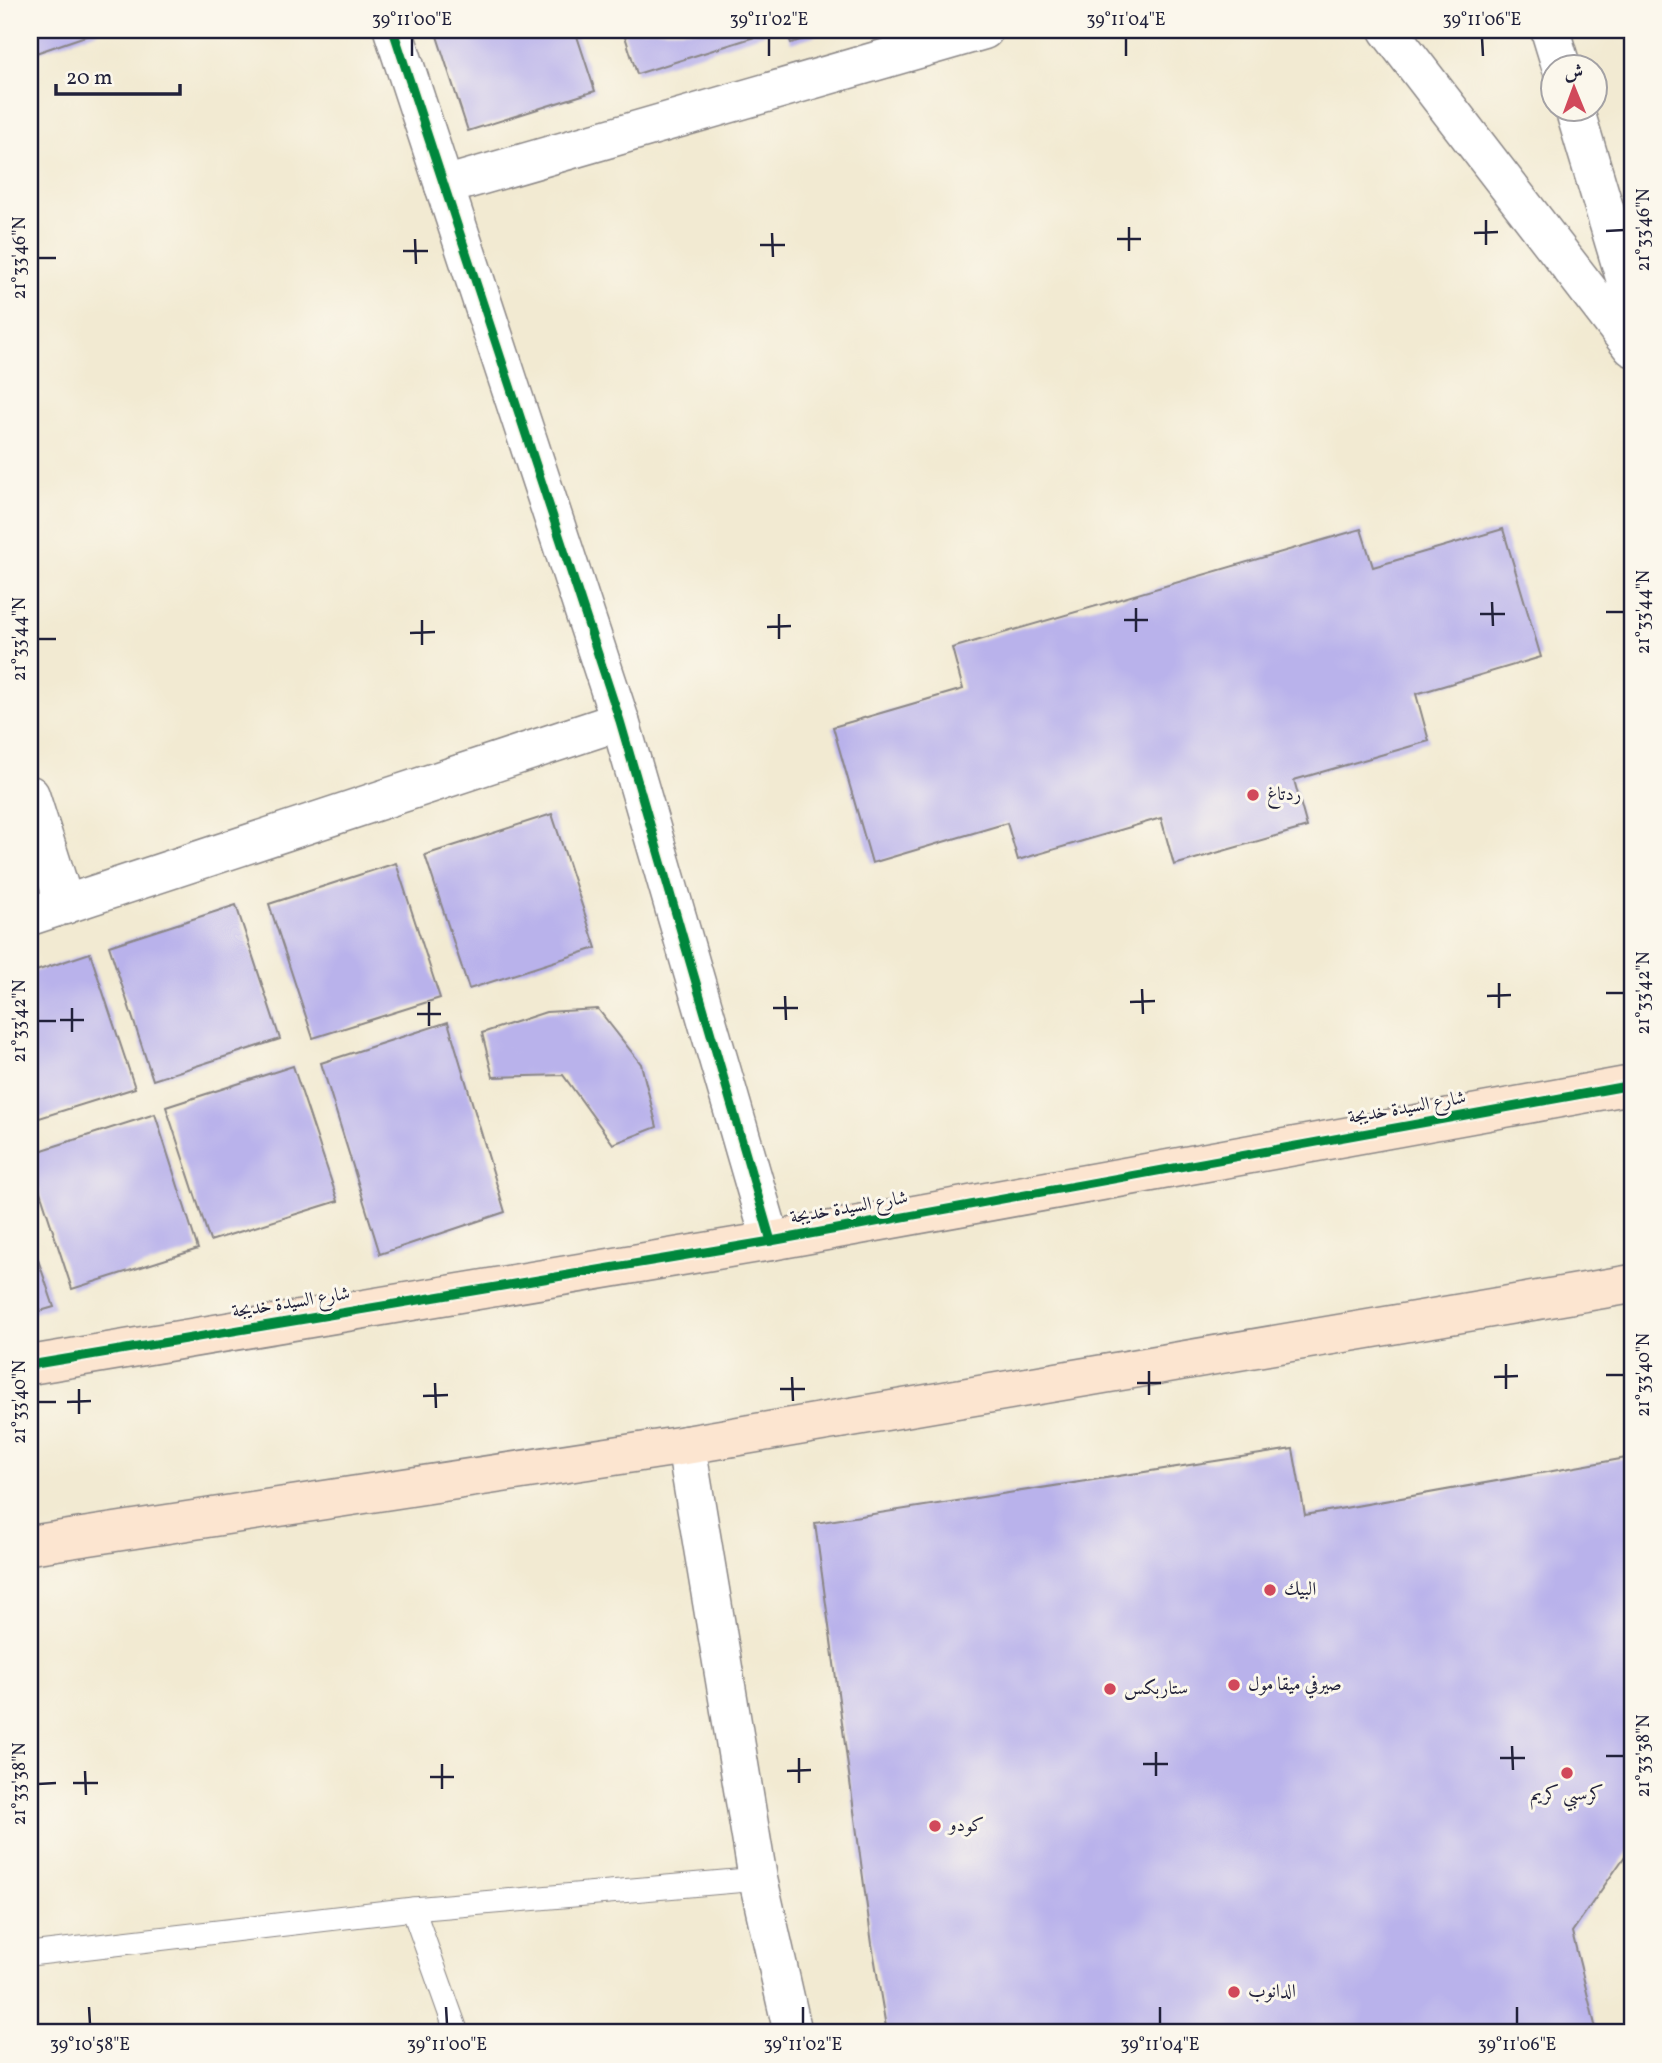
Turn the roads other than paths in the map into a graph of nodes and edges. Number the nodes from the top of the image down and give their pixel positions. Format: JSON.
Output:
{"nodes":[{"id":1,"x":393,"y":30,"type":"edge"},
{"id":2,"x":984,"y":30,"type":"edge"},
{"id":3,"x":1388,"y":30,"type":"edge"},
{"id":4,"x":1550,"y":30,"type":"edge"},
{"id":5,"x":1557,"y":52,"type":"edge"},
{"id":6,"x":1578,"y":122,"type":"edge"},
{"id":7,"x":444,"y":186,"type":"junction"},
{"id":8,"x":1632,"y":301,"type":"edge"},
{"id":9,"x":1632,"y":347,"type":"edge"},
{"id":10,"x":620,"y":721,"type":"junction"},
{"id":11,"x":30,"y":795,"type":"edge"},
{"id":12,"x":47,"y":911,"type":"edge"},
{"id":13,"x":1632,"y":1085,"type":"edge"},
{"id":14,"x":771,"y":1241,"type":"junction"},
{"id":15,"x":1632,"y":1284,"type":"edge"},
{"id":16,"x":30,"y":1364,"type":"edge"},
{"id":17,"x":686,"y":1445,"type":"junction"},
{"id":18,"x":30,"y":1545,"type":"edge"},
{"id":19,"x":758,"y":1879,"type":"junction"},
{"id":20,"x":414,"y":1909,"type":"junction"},
{"id":21,"x":30,"y":1954,"type":"edge"},
{"id":22,"x":457,"y":2033,"type":"edge"},
{"id":23,"x":793,"y":2033,"type":"edge"}],
"edges":[{"from":1,"to":7,"type":"street"},
{"from":2,"to":7,"type":"street"},
{"from":3,"to":9,"type":"street"},
{"from":4,"to":5,"type":"street"},
{"from":6,"to":8,"type":"street"},
{"from":7,"to":10,"type":"street"},
{"from":10,"to":12,"type":"street"},
{"from":10,"to":14,"type":"street"},
{"from":11,"to":12,"type":"street"},
{"from":13,"to":14,"type":"street","name":"شارع السيدة خديجة"},
{"from":14,"to":16,"type":"street","name":"شارع السيدة خديجة"},
{"from":15,"to":17,"type":"street"},
{"from":17,"to":18,"type":"street"},
{"from":17,"to":19,"type":"street"},
{"from":19,"to":20,"type":"lane"},
{"from":19,"to":23,"type":"street"},
{"from":20,"to":21,"type":"lane"},
{"from":20,"to":22,"type":"lane"}]}
